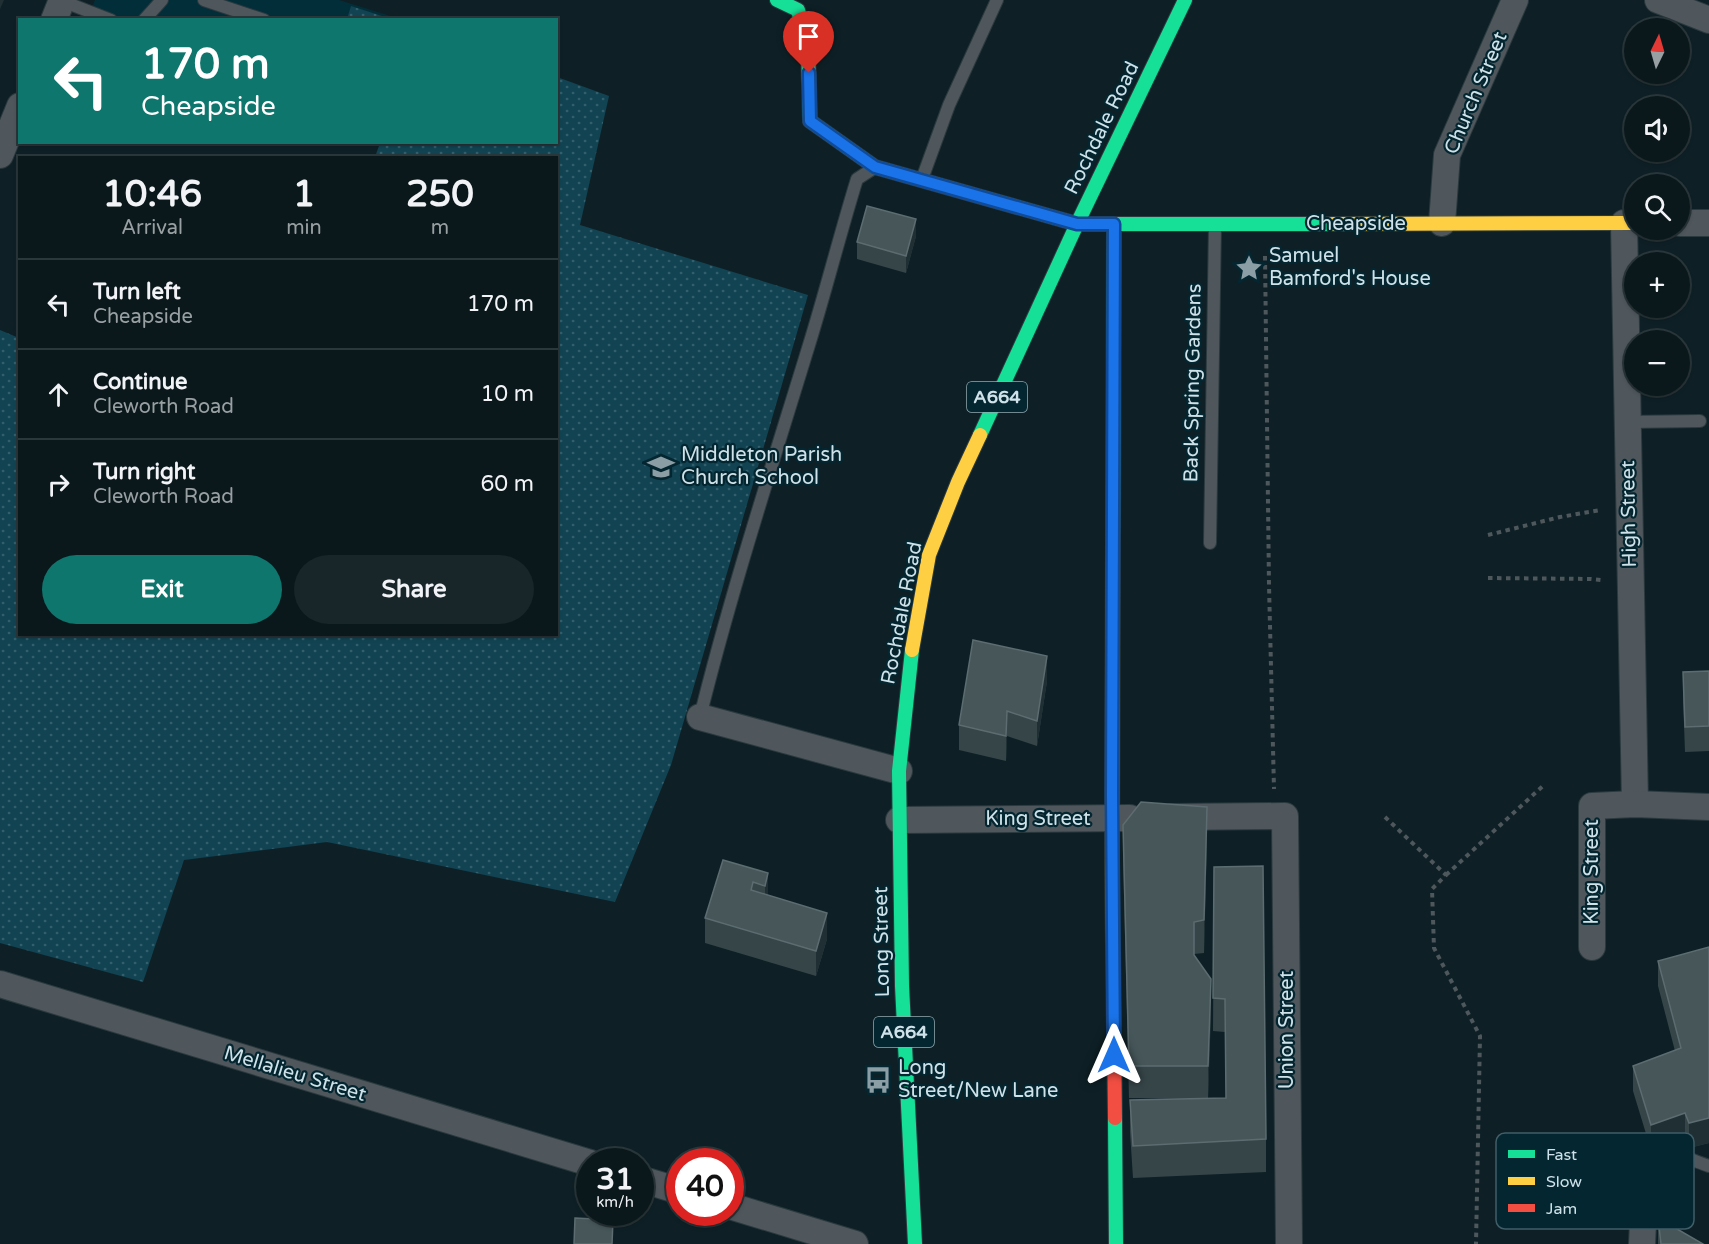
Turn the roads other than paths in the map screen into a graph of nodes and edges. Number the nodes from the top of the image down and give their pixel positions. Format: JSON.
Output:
{"nodes":[{"id":1,"x":62,"y":0,"type":"edge"},
{"id":2,"x":162,"y":0,"type":"edge"},
{"id":3,"x":204,"y":0,"type":"edge"},
{"id":4,"x":777,"y":0,"type":"edge"},
{"id":5,"x":997,"y":0,"type":"edge"},
{"id":6,"x":1185,"y":0,"type":"edge"},
{"id":7,"x":1515,"y":0,"type":"edge"},
{"id":8,"x":1658,"y":0,"type":"edge"},
{"id":9,"x":55,"y":18,"type":"edge"},
{"id":10,"x":106,"y":18,"type":"edge"},
{"id":11,"x":146,"y":18,"type":"edge"},
{"id":12,"x":258,"y":18,"type":"edge"},
{"id":13,"x":1709,"y":20,"type":"edge"},
{"id":14,"x":18,"y":111,"type":"edge"},
{"id":15,"x":0,"y":155,"type":"edge"},
{"id":16,"x":875,"y":167,"type":"junction"},
{"id":17,"x":922,"y":181,"type":"junction"},
{"id":18,"x":1215,"y":223,"type":"junction"},
{"id":19,"x":1442,"y":223,"type":"junction"},
{"id":20,"x":1624,"y":223,"type":"edge"},
{"id":21,"x":1690,"y":223,"type":"edge"},
{"id":22,"x":1709,"y":223,"type":"edge"},
{"id":23,"x":1077,"y":224,"type":"junction"},
{"id":24,"x":1114,"y":224,"type":"junction"},
{"id":25,"x":1629,"y":240,"type":"edge"},
{"id":26,"x":1700,"y":421,"type":"dead end"},
{"id":27,"x":1627,"y":422,"type":"junction"},
{"id":28,"x":1210,"y":543,"type":"dead end"},
{"id":29,"x":700,"y":717,"type":"joint"},
{"id":30,"x":899,"y":771,"type":"junction"},
{"id":31,"x":1635,"y":804,"type":"junction"},
{"id":32,"x":1709,"y":807,"type":"edge"},
{"id":33,"x":1280,"y":817,"type":"joint"},
{"id":34,"x":1112,"y":818,"type":"junction"},
{"id":35,"x":899,"y":820,"type":"junction"},
{"id":36,"x":1592,"y":947,"type":"dead end"},
{"id":37,"x":0,"y":984,"type":"edge"},
{"id":38,"x":576,"y":1159,"type":"edge"},
{"id":39,"x":1694,"y":1161,"type":"edge"},
{"id":40,"x":1709,"y":1166,"type":"edge"},
{"id":41,"x":744,"y":1210,"type":"edge"},
{"id":42,"x":1643,"y":1229,"type":"edge"},
{"id":43,"x":855,"y":1244,"type":"edge"},
{"id":44,"x":915,"y":1244,"type":"edge"},
{"id":45,"x":1116,"y":1244,"type":"edge"},
{"id":46,"x":1289,"y":1244,"type":"edge"},
{"id":47,"x":1642,"y":1244,"type":"edge"}],
"edges":[{"from":1,"to":9,"type":"street"},
{"from":1,"to":10,"type":"lane"},
{"from":2,"to":11,"type":"lane"},
{"from":3,"to":12,"type":"lane"},
{"from":4,"to":16,"type":"street","name":"Cheapside"},
{"from":5,"to":17,"type":"lane"},
{"from":6,"to":23,"type":"street","name":"Rochdale Road","number":"A664"},
{"from":7,"to":19,"type":"street","name":"Church Street"},
{"from":8,"to":13,"type":"street"},
{"from":14,"to":15,"type":"street"},
{"from":16,"to":17,"type":"street","name":"Cheapside"},
{"from":16,"to":29,"type":"lane"},
{"from":17,"to":23,"type":"street","name":"Cheapside"},
{"from":18,"to":19,"type":"street","name":"Cheapside"},
{"from":18,"to":24,"type":"street","name":"Cheapside"},
{"from":18,"to":28,"type":"lane","name":"Back Spring Gardens"},
{"from":19,"to":20,"type":"street","name":"Cheapside"},
{"from":21,"to":22,"type":"street"},
{"from":23,"to":24,"type":"street","name":"Cheapside"},
{"from":23,"to":30,"type":"street","name":"Rochdale Road","number":"A664"},
{"from":24,"to":34,"type":"street"},
{"from":25,"to":27,"type":"street","name":"High Street"},
{"from":26,"to":27,"type":"lane"},
{"from":27,"to":31,"type":"street","name":"High Street"},
{"from":29,"to":30,"type":"street"},
{"from":30,"to":35,"type":"street","name":"Rochdale Road","number":"A664"},
{"from":31,"to":32,"type":"street","name":"King Street"},
{"from":31,"to":36,"type":"street","name":"King Street"},
{"from":33,"to":34,"type":"street","name":"King Street"},
{"from":33,"to":46,"type":"street","name":"Union Street"},
{"from":34,"to":35,"type":"street","name":"King Street"},
{"from":34,"to":45,"type":"street"},
{"from":35,"to":44,"type":"street","name":"Long Street","number":"A664"},
{"from":37,"to":38,"type":"street","name":"Mellalieu Street"},
{"from":39,"to":40,"type":"lane"},
{"from":41,"to":43,"type":"street"},
{"from":42,"to":47,"type":"street"}]}
